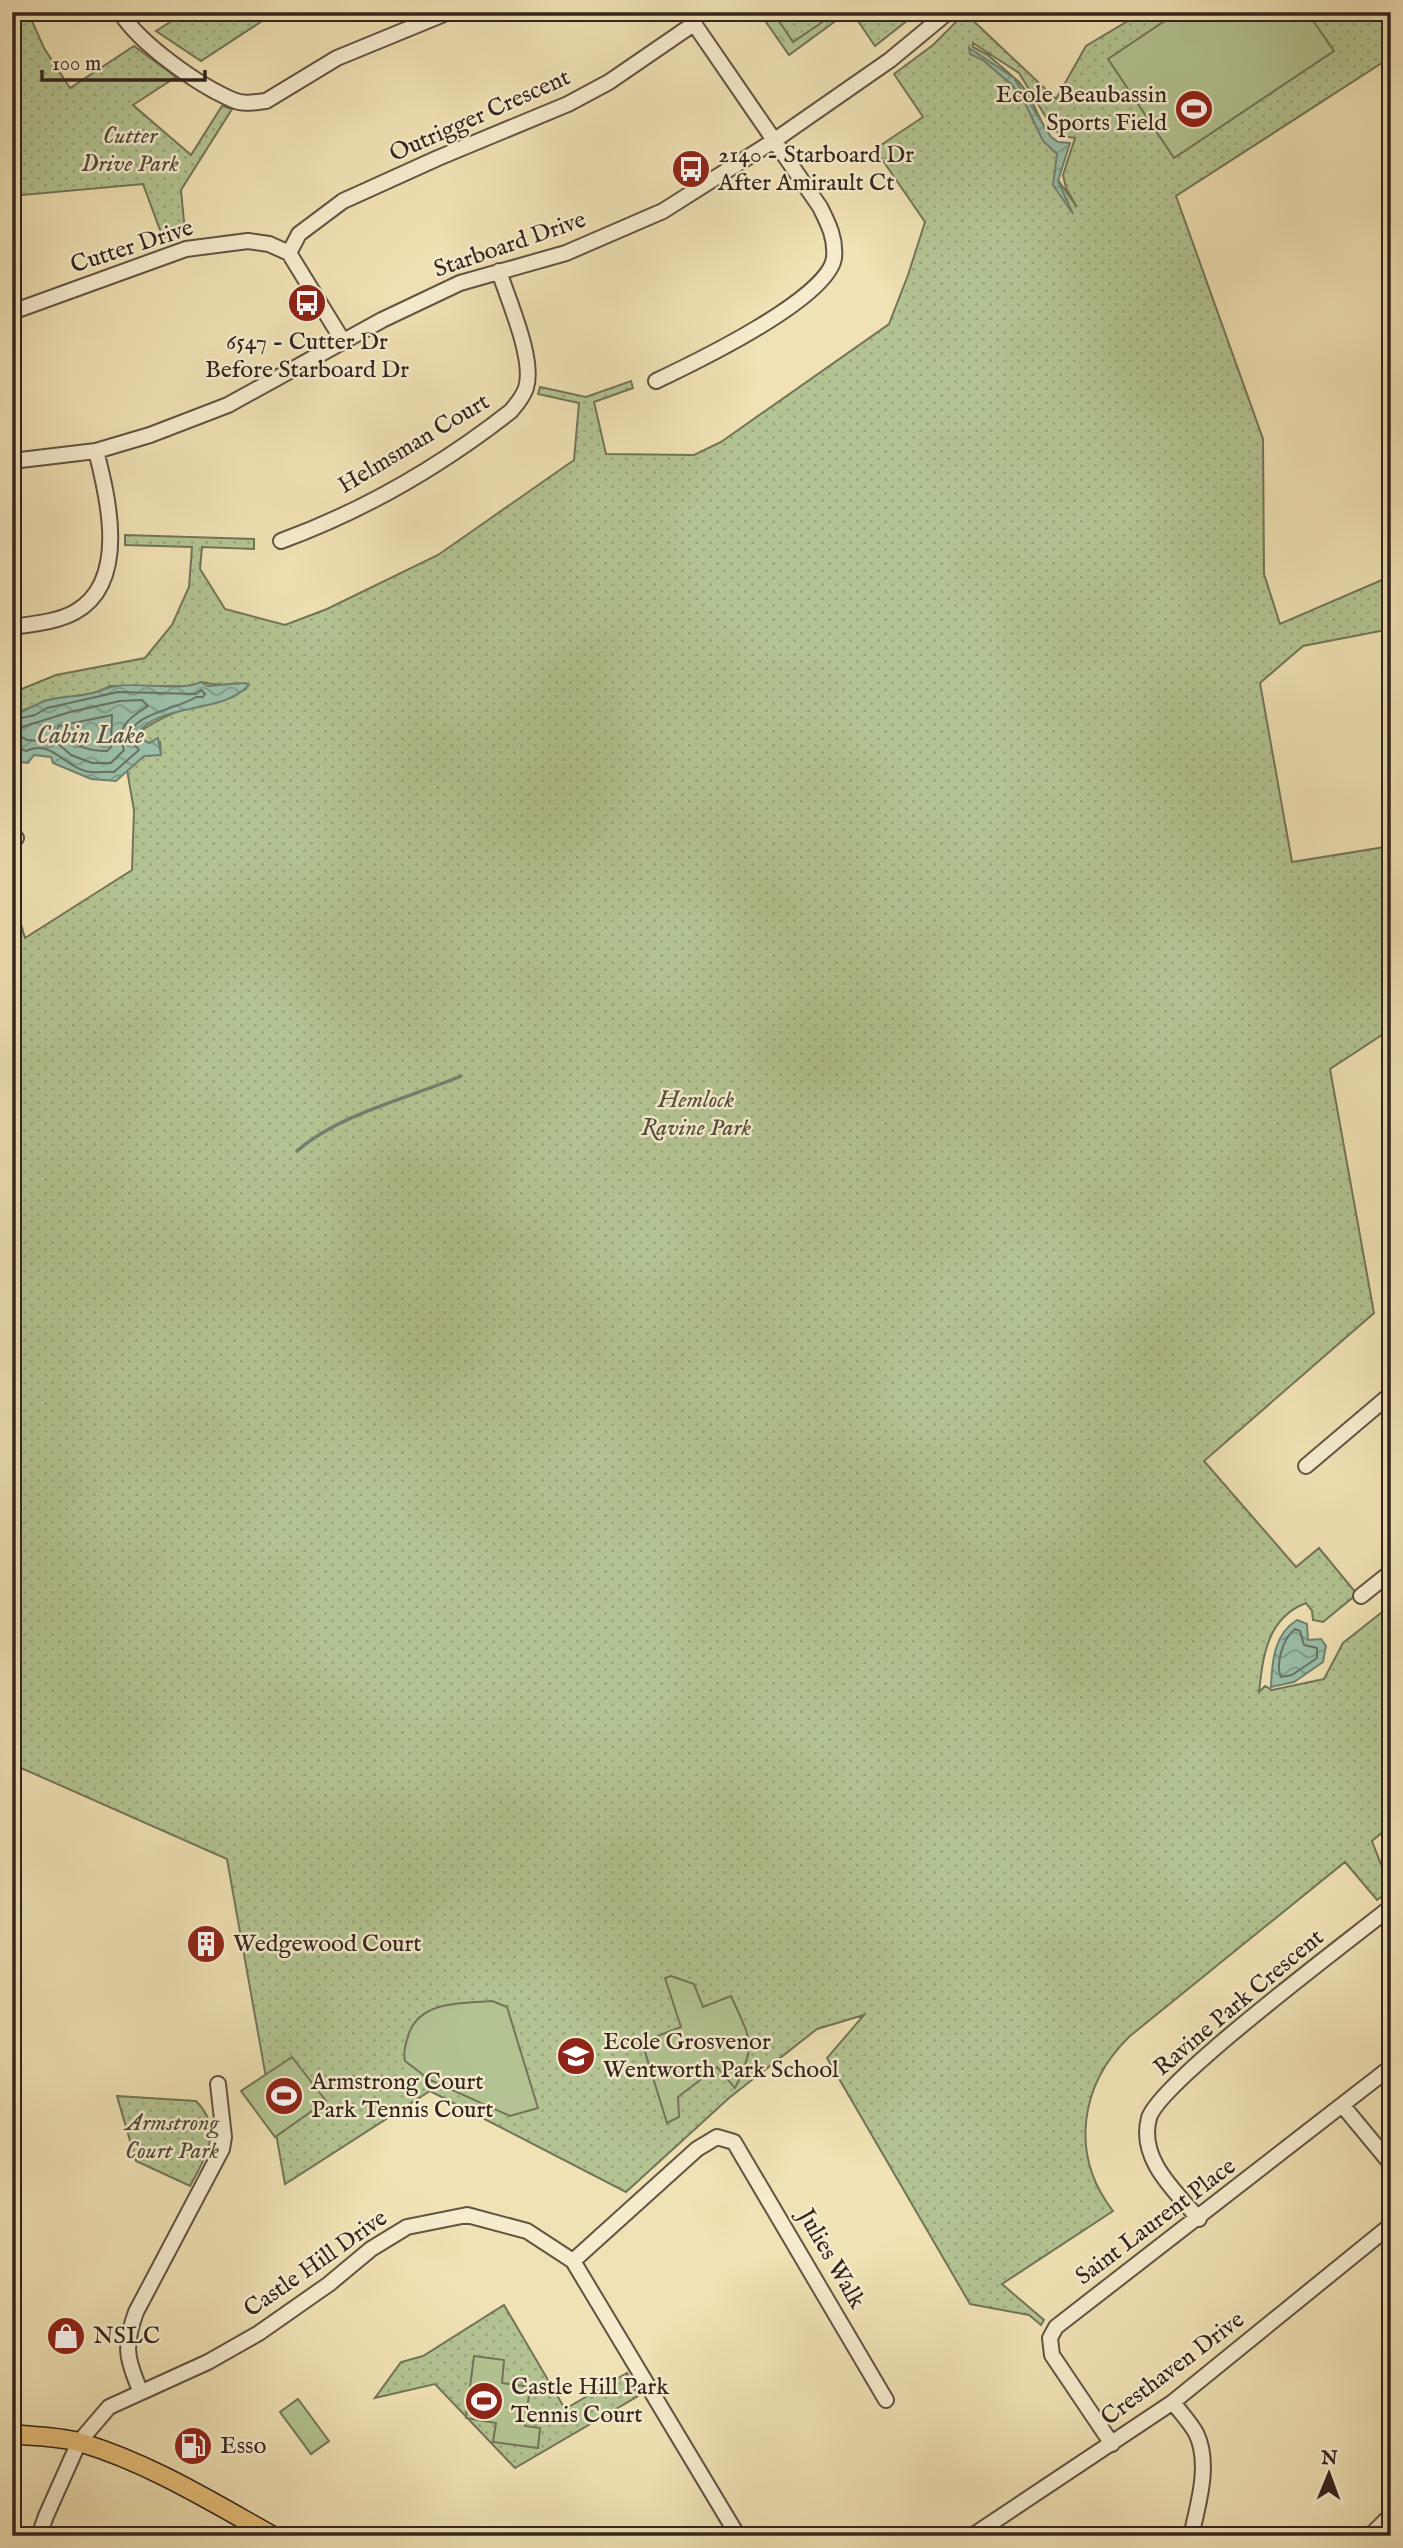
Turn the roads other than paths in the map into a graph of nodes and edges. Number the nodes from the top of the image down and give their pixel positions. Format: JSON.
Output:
{"nodes":[{"id":1,"x":120,"y":12,"type":"edge"},
{"id":2,"x":449,"y":12,"type":"edge"},
{"id":3,"x":948,"y":12,"type":"edge"},
{"id":4,"x":690,"y":18,"type":"edge"},
{"id":5,"x":775,"y":140,"type":"junction"},
{"id":6,"x":289,"y":253,"type":"junction"},
{"id":7,"x":499,"y":271,"type":"junction"},
{"id":8,"x":12,"y":312,"type":"edge"},
{"id":9,"x":343,"y":341,"type":"junction"},
{"id":10,"x":656,"y":381,"type":"dead end"},
{"id":11,"x":96,"y":451,"type":"junction"},
{"id":12,"x":12,"y":461,"type":"edge"},
{"id":13,"x":281,"y":541,"type":"dead end"},
{"id":14,"x":12,"y":627,"type":"edge"},
{"id":15,"x":1391,"y":1394,"type":"edge"},
{"id":16,"x":1306,"y":1466,"type":"dead end"},
{"id":17,"x":1391,"y":1572,"type":"edge"},
{"id":18,"x":1361,"y":1596,"type":"dead end"},
{"id":19,"x":1391,"y":1907,"type":"edge"},
{"id":20,"x":1391,"y":2067,"type":"edge"},
{"id":21,"x":218,"y":2084,"type":"dead end"},
{"id":22,"x":1343,"y":2106,"type":"junction"},
{"id":23,"x":1391,"y":2164,"type":"edge"},
{"id":24,"x":1199,"y":2219,"type":"junction"},
{"id":25,"x":1391,"y":2225,"type":"edge"},
{"id":26,"x":573,"y":2261,"type":"junction"},
{"id":27,"x":140,"y":2390,"type":"junction"},
{"id":28,"x":886,"y":2400,"type":"dead end"},
{"id":29,"x":1173,"y":2402,"type":"junction"},
{"id":30,"x":12,"y":2434,"type":"edge"},
{"id":31,"x":79,"y":2442,"type":"junction"},
{"id":32,"x":1112,"y":2444,"type":"junction"},
{"id":33,"x":1391,"y":2515,"type":"edge"},
{"id":34,"x":43,"y":2536,"type":"edge"},
{"id":35,"x":273,"y":2536,"type":"edge"},
{"id":36,"x":738,"y":2536,"type":"edge"},
{"id":37,"x":972,"y":2536,"type":"edge"},
{"id":38,"x":1191,"y":2536,"type":"edge"},
{"id":39,"x":1370,"y":2536,"type":"edge"}],
"edges":[{"from":1,"to":2,"type":"street"},
{"from":3,"to":5,"type":"street","name":"Starboard Drive"},
{"from":4,"to":5,"type":"street"},
{"from":4,"to":6,"type":"street","name":"Outrigger Crescent"},
{"from":5,"to":7,"type":"street","name":"Starboard Drive"},
{"from":5,"to":10,"type":"street"},
{"from":6,"to":8,"type":"street","name":"Cutter Drive"},
{"from":6,"to":9,"type":"street"},
{"from":7,"to":9,"type":"street","name":"Starboard Drive"},
{"from":7,"to":13,"type":"street","name":"Helmsman Court"},
{"from":9,"to":11,"type":"street","name":"Starboard Drive"},
{"from":11,"to":12,"type":"street","name":"Starboard Drive"},
{"from":11,"to":14,"type":"street"},
{"from":15,"to":16,"type":"street"},
{"from":17,"to":18,"type":"street"},
{"from":19,"to":24,"type":"street","name":"Ravine Park Crescent"},
{"from":20,"to":22,"type":"street","name":"Saint Laurent Place"},
{"from":21,"to":27,"type":"street"},
{"from":22,"to":23,"type":"street"},
{"from":22,"to":24,"type":"street","name":"Saint Laurent Place"},
{"from":24,"to":32,"type":"street","name":"Saint Laurent Place"},
{"from":25,"to":29,"type":"street","name":"Cresthaven Drive"},
{"from":26,"to":27,"type":"street","name":"Castle Hill Drive"},
{"from":26,"to":28,"type":"street","name":"Julies Walk"},
{"from":26,"to":36,"type":"street","name":"Castle Hill Drive"},
{"from":27,"to":31,"type":"street","name":"Castle Hill Drive"},
{"from":29,"to":32,"type":"street","name":"Cresthaven Drive"},
{"from":29,"to":38,"type":"street"},
{"from":30,"to":31,"type":"main road"},
{"from":31,"to":34,"type":"street","name":"Castle Hill Drive"},
{"from":31,"to":35,"type":"main road"},
{"from":32,"to":37,"type":"street","name":"Cresthaven Drive"},
{"from":33,"to":39,"type":"street"}]}
